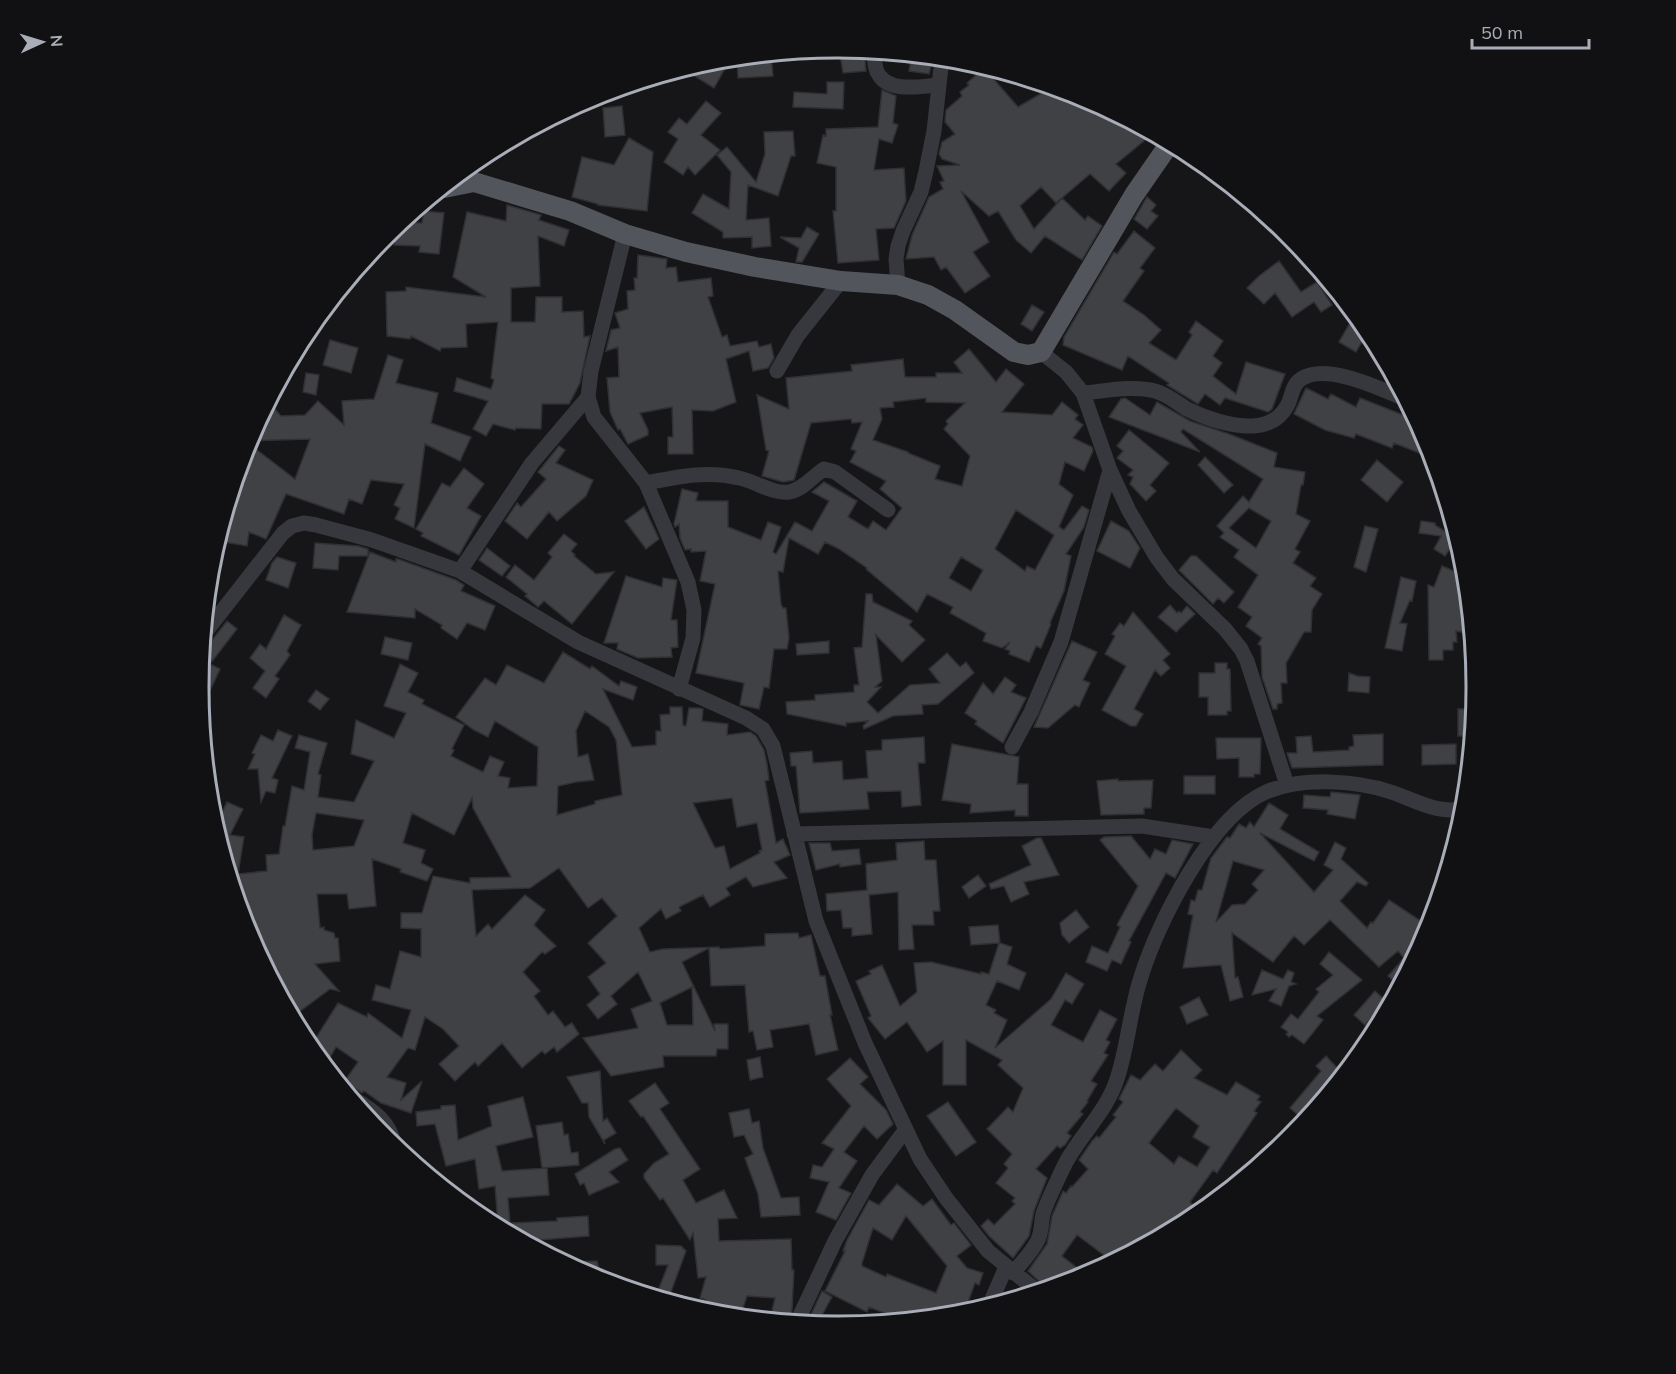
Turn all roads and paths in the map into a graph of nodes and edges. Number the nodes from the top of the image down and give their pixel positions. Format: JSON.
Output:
{"nodes":[{"id":1,"x":875,"y":60,"type":"edge"},
{"id":2,"x":941,"y":68,"type":"edge"},
{"id":3,"x":939,"y":85,"type":"junction"},
{"id":4,"x":1165,"y":151,"type":"edge"},
{"id":5,"x":459,"y":185,"type":"edge"},
{"id":6,"x":625,"y":234,"type":"junction"},
{"id":7,"x":841,"y":281,"type":"junction"},
{"id":8,"x":898,"y":285,"type":"junction"},
{"id":9,"x":1041,"y":352,"type":"junction"},
{"id":10,"x":777,"y":371,"type":"dead end"},
{"id":11,"x":1083,"y":393,"type":"junction"},
{"id":12,"x":1394,"y":394,"type":"edge"},
{"id":13,"x":588,"y":397,"type":"junction"},
{"id":14,"x":1110,"y":470,"type":"junction"},
{"id":15,"x":646,"y":483,"type":"junction"},
{"id":16,"x":888,"y":510,"type":"dead end"},
{"id":17,"x":460,"y":571,"type":"junction"},
{"id":18,"x":213,"y":622,"type":"edge"},
{"id":19,"x":680,"y":689,"type":"junction"},
{"id":20,"x":1012,"y":747,"type":"dead end"},
{"id":21,"x":1287,"y":785,"type":"junction"},
{"id":22,"x":1454,"y":809,"type":"edge"},
{"id":23,"x":794,"y":834,"type":"junction"},
{"id":24,"x":1215,"y":837,"type":"junction"},
{"id":25,"x":906,"y":1130,"type":"junction"},
{"id":26,"x":1010,"y":1270,"type":"junction"},
{"id":27,"x":1030,"y":1285,"type":"edge"},
{"id":28,"x":995,"y":1295,"type":"edge"},
{"id":29,"x":801,"y":1314,"type":"edge"}],
"edges":[{"from":1,"to":3,"type":"street"},
{"from":2,"to":3,"type":"street"},
{"from":3,"to":8,"type":"street"},
{"from":4,"to":9,"type":"main road"},
{"from":5,"to":6,"type":"main road"},
{"from":6,"to":7,"type":"main road"},
{"from":6,"to":13,"type":"street"},
{"from":7,"to":8,"type":"main road"},
{"from":7,"to":10,"type":"street"},
{"from":8,"to":9,"type":"main road"},
{"from":9,"to":11,"type":"street"},
{"from":11,"to":12,"type":"street"},
{"from":11,"to":14,"type":"street"},
{"from":13,"to":15,"type":"street"},
{"from":13,"to":17,"type":"street"},
{"from":14,"to":20,"type":"street"},
{"from":14,"to":21,"type":"street"},
{"from":15,"to":16,"type":"street"},
{"from":15,"to":19,"type":"street"},
{"from":17,"to":18,"type":"street"},
{"from":17,"to":19,"type":"street"},
{"from":19,"to":23,"type":"street"},
{"from":21,"to":22,"type":"street"},
{"from":21,"to":24,"type":"street"},
{"from":23,"to":24,"type":"street"},
{"from":23,"to":25,"type":"street"},
{"from":24,"to":26,"type":"street"},
{"from":25,"to":26,"type":"street"},
{"from":25,"to":29,"type":"street"},
{"from":26,"to":27,"type":"street"},
{"from":26,"to":28,"type":"street"}]}
